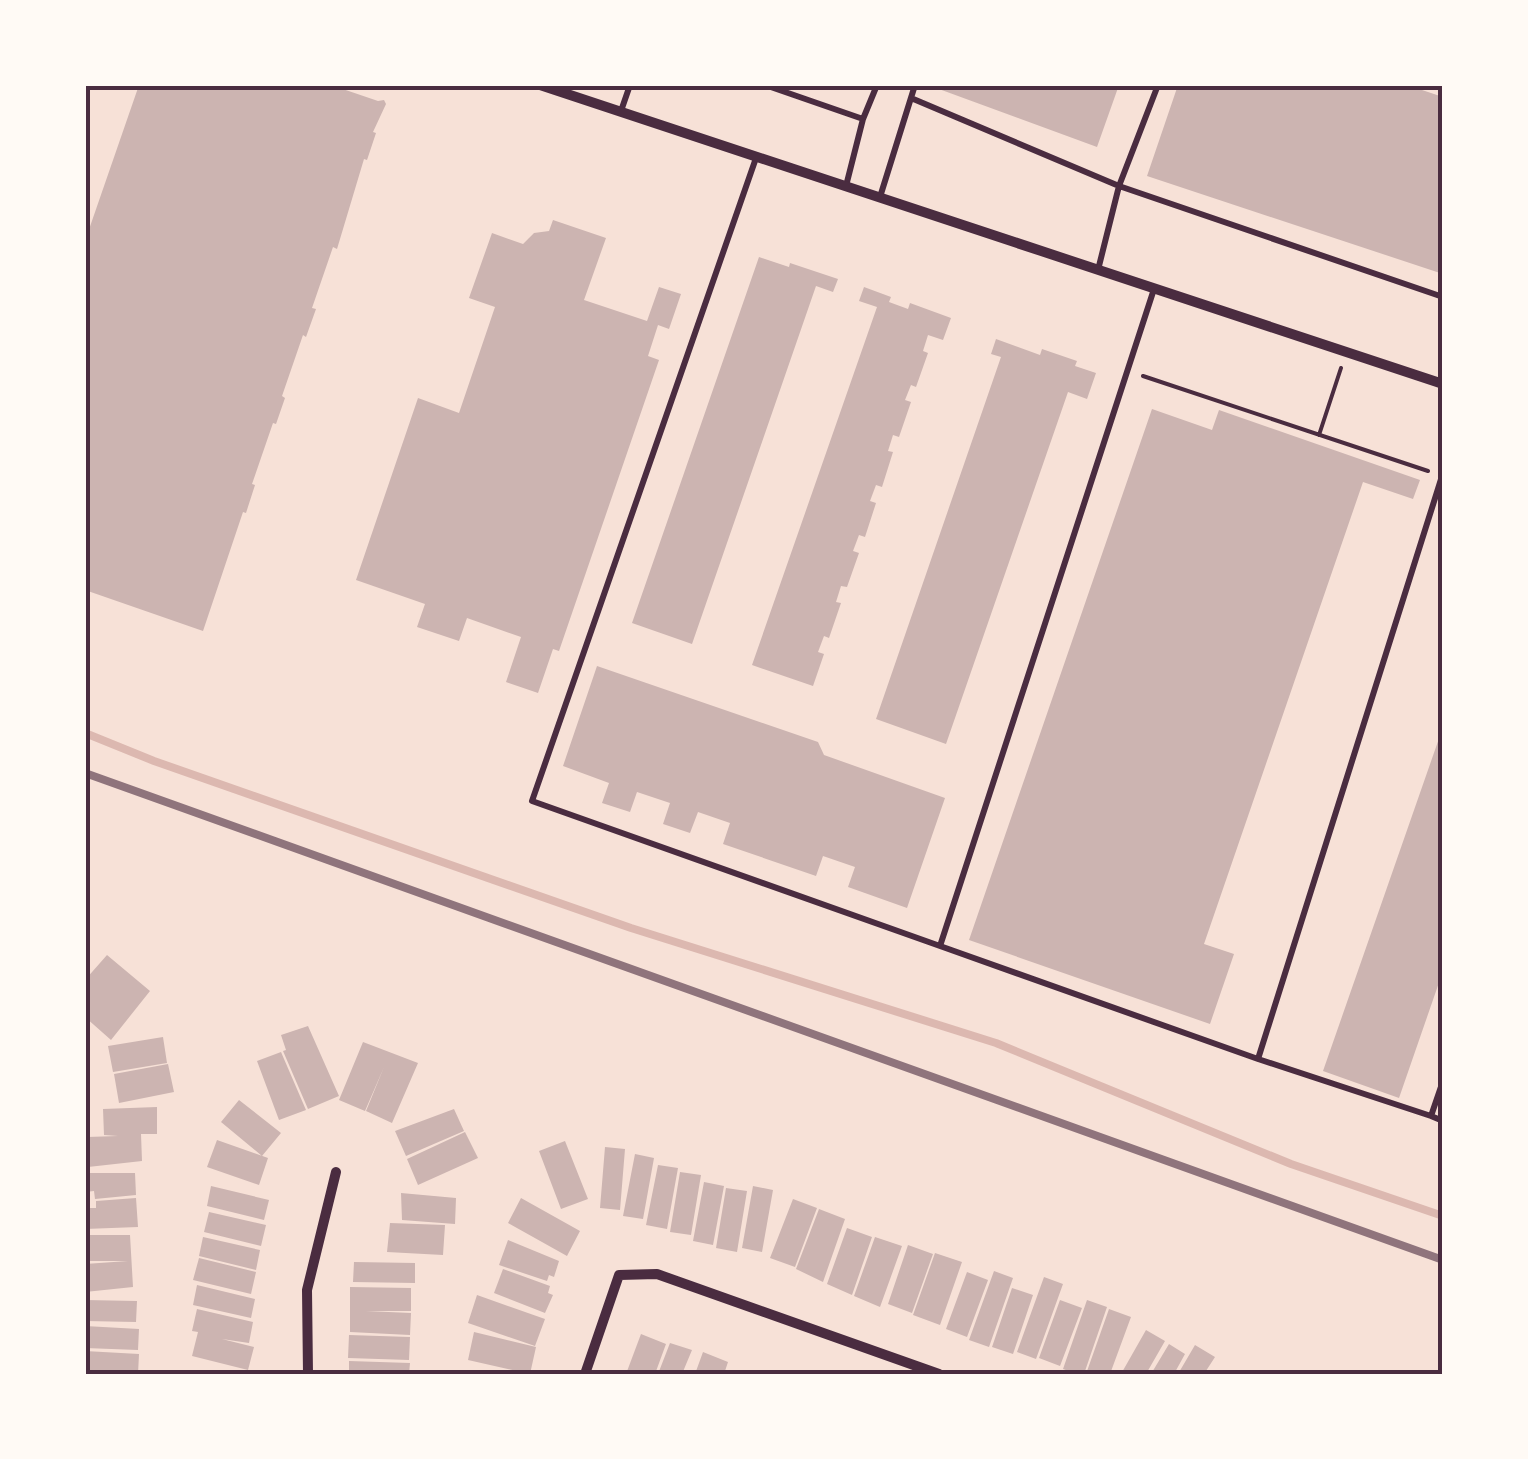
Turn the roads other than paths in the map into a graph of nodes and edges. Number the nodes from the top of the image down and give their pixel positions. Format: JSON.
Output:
{"nodes":[{"id":1,"x":540,"y":85,"type":"edge"},
{"id":2,"x":630,"y":85,"type":"edge"},
{"id":3,"x":766,"y":85,"type":"edge"},
{"id":4,"x":877,"y":85,"type":"edge"},
{"id":5,"x":915,"y":85,"type":"edge"},
{"id":6,"x":1158,"y":85,"type":"edge"},
{"id":7,"x":911,"y":98,"type":"junction"},
{"id":8,"x":621,"y":112,"type":"junction"},
{"id":9,"x":863,"y":119,"type":"junction"},
{"id":10,"x":757,"y":157,"type":"junction"},
{"id":11,"x":846,"y":186,"type":"junction"},
{"id":12,"x":1119,"y":186,"type":"junction"},
{"id":13,"x":880,"y":198,"type":"junction"},
{"id":14,"x":1098,"y":270,"type":"junction"},
{"id":15,"x":1154,"y":288,"type":"junction"},
{"id":16,"x":1443,"y":297,"type":"edge"},
{"id":17,"x":1443,"y":384,"type":"edge"},
{"id":18,"x":1443,"y":475,"type":"edge"},
{"id":19,"x":940,"y":946,"type":"junction"},
{"id":20,"x":1258,"y":1058,"type":"junction"},
{"id":21,"x":1443,"y":1082,"type":"edge"},
{"id":22,"x":1431,"y":1116,"type":"junction"},
{"id":23,"x":1443,"y":1121,"type":"edge"},
{"id":24,"x":336,"y":1172,"type":"dead end"},
{"id":25,"x":308,"y":1374,"type":"edge"},
{"id":26,"x":585,"y":1374,"type":"edge"},
{"id":27,"x":940,"y":1374,"type":"edge"}],
"edges":[{"from":1,"to":8,"type":"street"},
{"from":2,"to":8,"type":"lane"},
{"from":3,"to":9,"type":"lane"},
{"from":4,"to":9,"type":"lane"},
{"from":5,"to":7,"type":"lane"},
{"from":6,"to":12,"type":"lane"},
{"from":7,"to":12,"type":"lane"},
{"from":7,"to":13,"type":"lane"},
{"from":8,"to":10,"type":"street"},
{"from":9,"to":11,"type":"lane"},
{"from":10,"to":11,"type":"street"},
{"from":10,"to":19,"type":"lane"},
{"from":11,"to":13,"type":"street"},
{"from":12,"to":14,"type":"lane"},
{"from":12,"to":16,"type":"lane"},
{"from":13,"to":14,"type":"street"},
{"from":14,"to":15,"type":"street"},
{"from":15,"to":17,"type":"street"},
{"from":15,"to":19,"type":"lane"},
{"from":18,"to":20,"type":"lane"},
{"from":19,"to":20,"type":"lane"},
{"from":20,"to":22,"type":"lane"},
{"from":21,"to":22,"type":"lane"},
{"from":22,"to":23,"type":"lane"},
{"from":24,"to":25,"type":"street"},
{"from":26,"to":27,"type":"street"}]}
